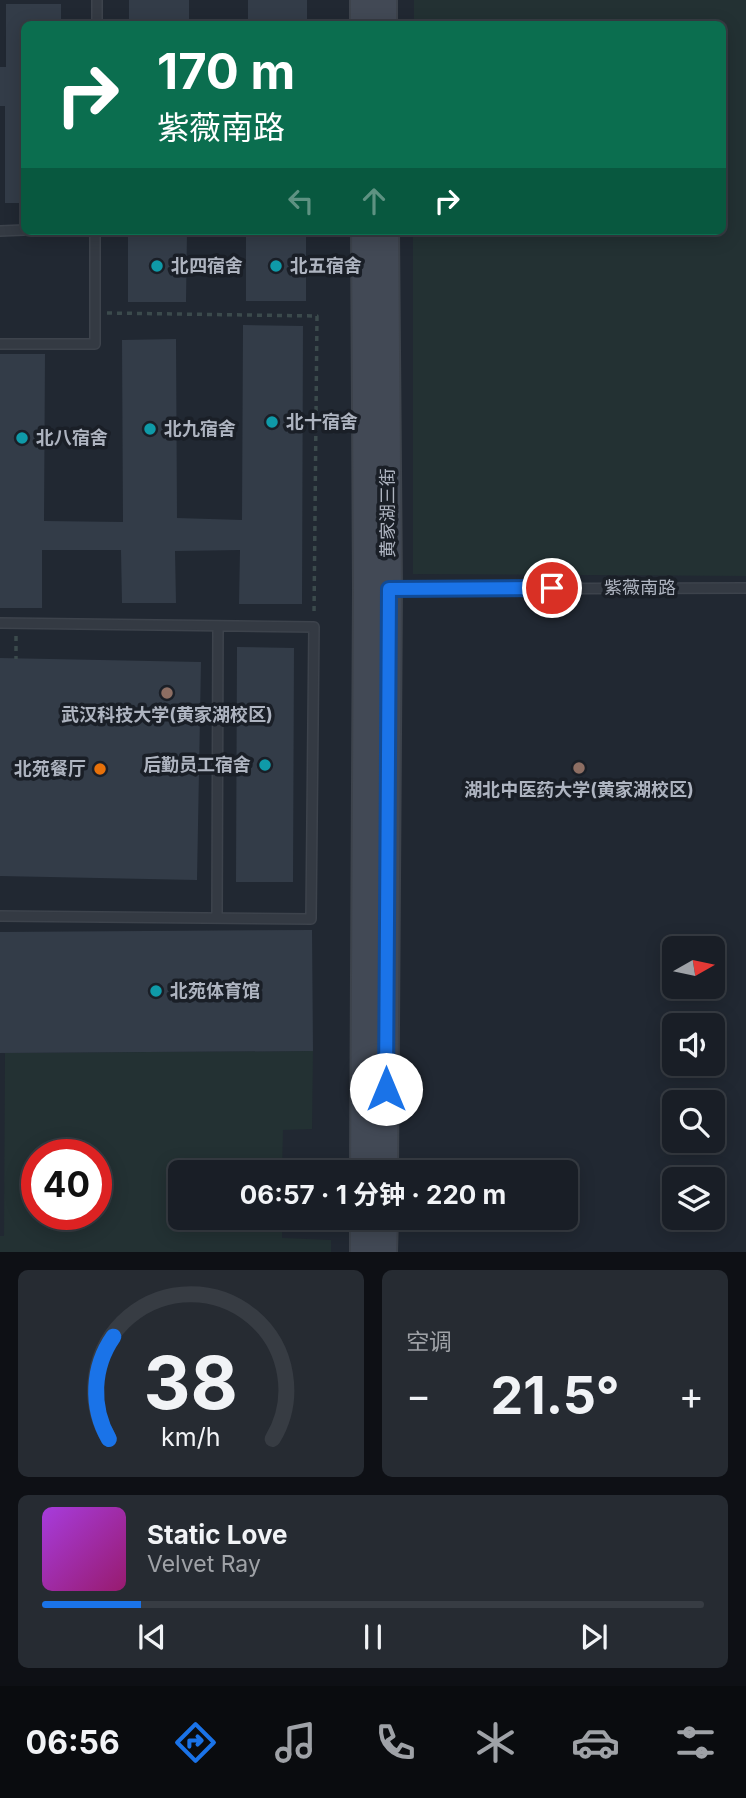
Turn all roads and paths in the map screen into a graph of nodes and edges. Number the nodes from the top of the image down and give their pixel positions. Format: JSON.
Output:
{"nodes":[{"id":1,"x":97,"y":0,"type":"edge"},
{"id":2,"x":363,"y":0,"type":"edge"},
{"id":3,"x":384,"y":0,"type":"edge"},
{"id":4,"x":97,"y":21,"type":"edge"},
{"id":5,"x":363,"y":21,"type":"edge"},
{"id":6,"x":384,"y":21,"type":"edge"},
{"id":7,"x":21,"y":230,"type":"edge"},
{"id":8,"x":0,"y":231,"type":"edge"},
{"id":9,"x":95,"y":235,"type":"edge"},
{"id":10,"x":364,"y":235,"type":"edge"},
{"id":11,"x":386,"y":235,"type":"edge"},
{"id":12,"x":94,"y":312,"type":"junction"},
{"id":13,"x":0,"y":344,"type":"edge"},
{"id":14,"x":377,"y":588,"type":"junction"},
{"id":15,"x":746,"y":588,"type":"edge"},
{"id":16,"x":0,"y":623,"type":"edge"},
{"id":17,"x":16,"y":624,"type":"junction"},
{"id":18,"x":218,"y":626,"type":"junction"},
{"id":19,"x":314,"y":627,"type":"junction"},
{"id":20,"x":16,"y":659,"type":"dead end"},
{"id":21,"x":0,"y":916,"type":"edge"},
{"id":22,"x":217,"y":918,"type":"junction"},
{"id":23,"x":363,"y":1160,"type":"edge"},
{"id":24,"x":385,"y":1160,"type":"edge"},
{"id":25,"x":363,"y":1230,"type":"edge"},
{"id":26,"x":385,"y":1230,"type":"edge"},
{"id":27,"x":363,"y":1252,"type":"edge"},
{"id":28,"x":384,"y":1252,"type":"edge"}],
"edges":[{"from":1,"to":4,"type":"lane"},
{"from":2,"to":5,"type":"street"},
{"from":3,"to":6,"type":"street"},
{"from":7,"to":8,"type":"lane"},
{"from":9,"to":12,"type":"lane"},
{"from":10,"to":14,"type":"street","name":"黄家湖三街"},
{"from":11,"to":14,"type":"street","name":"黄家湖三街"},
{"from":12,"to":13,"type":"lane"},
{"from":12,"to":19,"type":"path"},
{"from":14,"to":15,"type":"lane","name":"紫薇南路"},
{"from":14,"to":23,"type":"street","name":"黄家湖三街"},
{"from":14,"to":24,"type":"street","name":"黄家湖三街"},
{"from":16,"to":17,"type":"lane"},
{"from":17,"to":18,"type":"lane"},
{"from":17,"to":20,"type":"path"},
{"from":18,"to":19,"type":"lane"},
{"from":18,"to":22,"type":"lane"},
{"from":19,"to":22,"type":"lane"},
{"from":21,"to":22,"type":"lane"},
{"from":25,"to":27,"type":"street"},
{"from":26,"to":28,"type":"street"}]}
